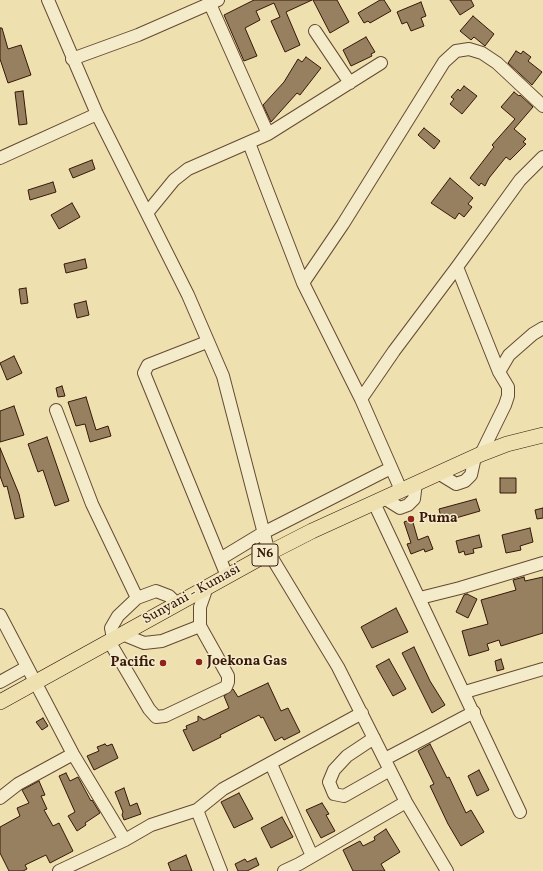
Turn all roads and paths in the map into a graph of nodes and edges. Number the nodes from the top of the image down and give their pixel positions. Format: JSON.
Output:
{"nodes":[{"id":1,"x":48,"y":0,"type":"edge"},
{"id":2,"x":214,"y":2,"type":"edge"},
{"id":3,"x":315,"y":31,"type":"dead end"},
{"id":4,"x":72,"y":59,"type":"junction"},
{"id":5,"x":381,"y":63,"type":"dead end"},
{"id":6,"x":350,"y":83,"type":"junction"},
{"id":7,"x":543,"y":106,"type":"edge"},
{"id":8,"x":97,"y":114,"type":"junction"},
{"id":9,"x":268,"y":134,"type":"junction"},
{"id":10,"x":249,"y":144,"type":"junction"},
{"id":11,"x":543,"y":157,"type":"edge"},
{"id":12,"x":0,"y":158,"type":"edge"},
{"id":13,"x":147,"y":213,"type":"junction"},
{"id":14,"x":457,"y":267,"type":"junction"},
{"id":15,"x":303,"y":283,"type":"junction"},
{"id":16,"x":543,"y":328,"type":"edge"},
{"id":17,"x":207,"y":342,"type":"junction"},
{"id":18,"x":499,"y":372,"type":"junction"},
{"id":19,"x":361,"y":399,"type":"junction"},
{"id":20,"x":56,"y":410,"type":"dead end"},
{"id":21,"x":543,"y":435,"type":"edge"},
{"id":22,"x":478,"y":455,"type":"junction"},
{"id":23,"x":392,"y":468,"type":"junction"},
{"id":24,"x":416,"y":484,"type":"junction"},
{"id":25,"x":402,"y":490,"type":"junction"},
{"id":26,"x":379,"y":500,"type":"junction"},
{"id":27,"x":263,"y":533,"type":"junction"},
{"id":28,"x":269,"y":553,"type":"junction"},
{"id":29,"x":220,"y":559,"type":"junction"},
{"id":30,"x":543,"y":563,"type":"edge"},
{"id":31,"x":227,"y":576,"type":"junction"},
{"id":32,"x":207,"y":587,"type":"junction"},
{"id":33,"x":138,"y":598,"type":"junction"},
{"id":34,"x":420,"y":598,"type":"junction"},
{"id":35,"x":177,"y":604,"type":"junction"},
{"id":36,"x":0,"y":615,"type":"edge"},
{"id":37,"x":200,"y":626,"type":"junction"},
{"id":38,"x":115,"y":638,"type":"junction"},
{"id":39,"x":27,"y":667,"type":"junction"},
{"id":40,"x":543,"y":668,"type":"edge"},
{"id":41,"x":0,"y":682,"type":"edge"},
{"id":42,"x":36,"y":682,"type":"junction"},
{"id":43,"x":465,"y":692,"type":"junction"},
{"id":44,"x":0,"y":702,"type":"edge"},
{"id":45,"x":474,"y":712,"type":"junction"},
{"id":46,"x":362,"y":713,"type":"junction"},
{"id":47,"x":374,"y":738,"type":"junction"},
{"id":48,"x":73,"y":754,"type":"junction"},
{"id":49,"x":271,"y":764,"type":"junction"},
{"id":50,"x":387,"y":764,"type":"junction"},
{"id":51,"x":0,"y":798,"type":"edge"},
{"id":52,"x":406,"y":802,"type":"junction"},
{"id":53,"x":197,"y":810,"type":"junction"},
{"id":54,"x":520,"y":812,"type":"dead end"},
{"id":55,"x":125,"y":840,"type":"junction"},
{"id":56,"x":312,"y":856,"type":"junction"},
{"id":57,"x":59,"y":871,"type":"edge"},
{"id":58,"x":221,"y":871,"type":"edge"},
{"id":59,"x":284,"y":871,"type":"edge"},
{"id":60,"x":446,"y":871,"type":"edge"}],
"edges":[{"from":1,"to":4,"type":"street"},
{"from":2,"to":4,"type":"street"},
{"from":2,"to":9,"type":"street"},
{"from":3,"to":6,"type":"street"},
{"from":4,"to":8,"type":"street"},
{"from":5,"to":6,"type":"street"},
{"from":6,"to":9,"type":"street"},
{"from":7,"to":15,"type":"street"},
{"from":8,"to":12,"type":"street"},
{"from":8,"to":13,"type":"street"},
{"from":9,"to":10,"type":"street"},
{"from":10,"to":13,"type":"street"},
{"from":10,"to":15,"type":"street"},
{"from":11,"to":14,"type":"street"},
{"from":13,"to":17,"type":"street"},
{"from":14,"to":18,"type":"street"},
{"from":14,"to":19,"type":"street"},
{"from":15,"to":19,"type":"street"},
{"from":16,"to":18,"type":"street"},
{"from":17,"to":27,"type":"street"},
{"from":17,"to":29,"type":"street"},
{"from":18,"to":22,"type":"street"},
{"from":19,"to":23,"type":"street"},
{"from":20,"to":33,"type":"street"},
{"from":21,"to":22,"type":"main road","name":"Sunyani - Kumasi","number":"N6"},
{"from":22,"to":24,"type":"main road","name":"Sunyani - Kumasi","number":"N6"},
{"from":23,"to":25,"type":"street"},
{"from":23,"to":27,"type":"street"},
{"from":24,"to":25,"type":"main road","name":"Sunyani - Kumasi","number":"N6"},
{"from":24,"to":26,"type":"street"},
{"from":25,"to":26,"type":"main road","name":"Sunyani - Kumasi","number":"N6"},
{"from":26,"to":28,"type":"main road","name":"Sunyani - Kumasi","number":"N6"},
{"from":26,"to":34,"type":"street"},
{"from":27,"to":28,"type":"street"},
{"from":27,"to":29,"type":"street"},
{"from":28,"to":31,"type":"main road","name":"Sunyani - Kumasi","number":"N6"},
{"from":28,"to":46,"type":"street"},
{"from":29,"to":31,"type":"street"},
{"from":30,"to":34,"type":"street"},
{"from":31,"to":32,"type":"main road","name":"Sunyani - Kumasi","number":"N6"},
{"from":32,"to":35,"type":"main road","name":"Sunyani - Kumasi","number":"N6"},
{"from":32,"to":37,"type":"street"},
{"from":33,"to":35,"type":"street"},
{"from":33,"to":38,"type":"street"},
{"from":34,"to":43,"type":"street"},
{"from":35,"to":38,"type":"main road","name":"Sunyani - Kumasi","number":"N6"},
{"from":36,"to":39,"type":"street"},
{"from":37,"to":38,"type":"street"},
{"from":37,"to":38,"type":"street"},
{"from":38,"to":42,"type":"main road","name":"Sunyani - Kumasi","number":"N6"},
{"from":39,"to":41,"type":"street"},
{"from":39,"to":42,"type":"street"},
{"from":40,"to":43,"type":"street"},
{"from":42,"to":44,"type":"main road","name":"Sunyani - Kumasi","number":"N6"},
{"from":42,"to":48,"type":"street"},
{"from":43,"to":45,"type":"street"},
{"from":45,"to":50,"type":"street"},
{"from":45,"to":54,"type":"street"},
{"from":46,"to":47,"type":"street"},
{"from":46,"to":49,"type":"street"},
{"from":47,"to":50,"type":"street"},
{"from":47,"to":50,"type":"street"},
{"from":48,"to":51,"type":"street"},
{"from":48,"to":55,"type":"street"},
{"from":49,"to":53,"type":"street"},
{"from":49,"to":56,"type":"street"},
{"from":50,"to":52,"type":"street"},
{"from":52,"to":56,"type":"street"},
{"from":52,"to":60,"type":"street"},
{"from":53,"to":55,"type":"street"},
{"from":53,"to":58,"type":"street"},
{"from":55,"to":57,"type":"street"},
{"from":56,"to":59,"type":"street"}]}
